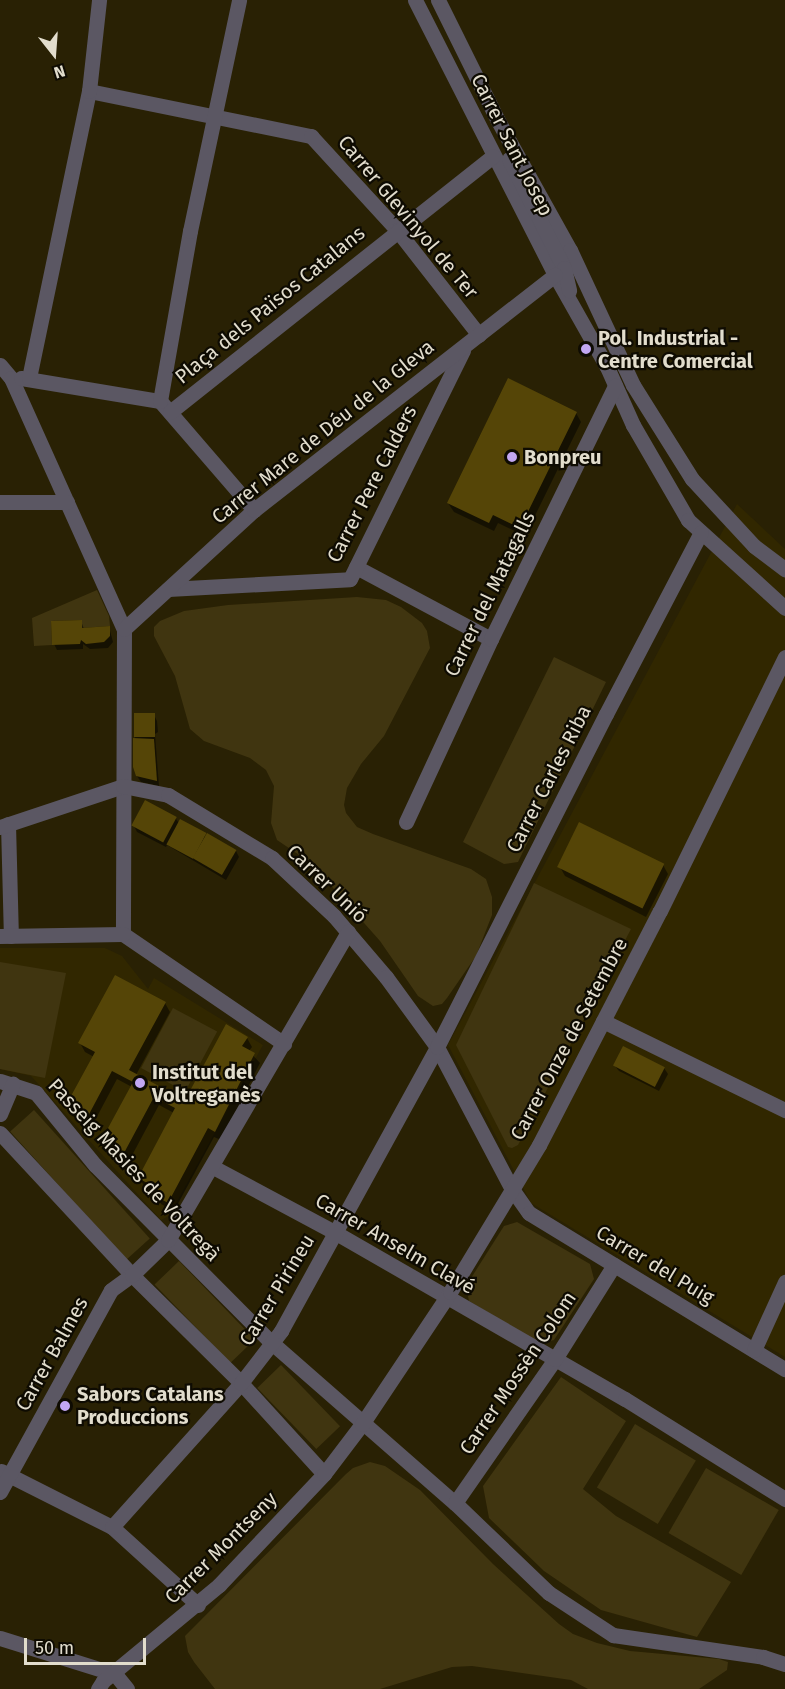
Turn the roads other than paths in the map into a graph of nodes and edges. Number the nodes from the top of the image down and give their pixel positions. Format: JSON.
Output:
{"nodes":[{"id":1,"x":99,"y":0,"type":"edge"},
{"id":2,"x":239,"y":0,"type":"edge"},
{"id":3,"x":415,"y":0,"type":"edge"},
{"id":4,"x":438,"y":0,"type":"edge"},
{"id":5,"x":89,"y":91,"type":"junction"},
{"id":6,"x":214,"y":116,"type":"junction"},
{"id":7,"x":497,"y":119,"type":"junction"},
{"id":8,"x":494,"y":156,"type":"junction"},
{"id":9,"x":397,"y":230,"type":"junction"},
{"id":10,"x":555,"y":275,"type":"junction"},
{"id":11,"x":574,"y":309,"type":"junction"},
{"id":12,"x":479,"y":335,"type":"junction"},
{"id":13,"x":466,"y":345,"type":"junction"},
{"id":14,"x":0,"y":365,"type":"edge"},
{"id":15,"x":5,"y":378,"type":"edge"},
{"id":16,"x":29,"y":378,"type":"junction"},
{"id":17,"x":615,"y":386,"type":"junction"},
{"id":18,"x":165,"y":407,"type":"junction"},
{"id":19,"x":0,"y":502,"type":"edge"},
{"id":20,"x":67,"y":502,"type":"junction"},
{"id":21,"x":254,"y":510,"type":"junction"},
{"id":22,"x":701,"y":532,"type":"junction"},
{"id":23,"x":356,"y":567,"type":"junction"},
{"id":24,"x":785,"y":569,"type":"edge"},
{"id":25,"x":168,"y":589,"type":"junction"},
{"id":26,"x":785,"y":608,"type":"edge"},
{"id":27,"x":124,"y":629,"type":"junction"},
{"id":28,"x":491,"y":639,"type":"junction"},
{"id":29,"x":785,"y":657,"type":"edge"},
{"id":30,"x":123,"y":786,"type":"junction"},
{"id":31,"x":406,"y":822,"type":"dead end"},
{"id":32,"x":4,"y":825,"type":"edge"},
{"id":33,"x":348,"y":932,"type":"junction"},
{"id":34,"x":123,"y":934,"type":"junction"},
{"id":35,"x":5,"y":936,"type":"edge"},
{"id":36,"x":603,"y":1021,"type":"junction"},
{"id":37,"x":284,"y":1044,"type":"junction"},
{"id":38,"x":437,"y":1047,"type":"junction"},
{"id":39,"x":6,"y":1082,"type":"edge"},
{"id":40,"x":785,"y":1110,"type":"edge"},
{"id":41,"x":0,"y":1114,"type":"edge"},
{"id":42,"x":0,"y":1133,"type":"edge"},
{"id":43,"x":213,"y":1167,"type":"junction"},
{"id":44,"x":512,"y":1188,"type":"junction"},
{"id":45,"x":336,"y":1233,"type":"junction"},
{"id":46,"x":168,"y":1240,"type":"junction"},
{"id":47,"x":614,"y":1265,"type":"junction"},
{"id":48,"x":132,"y":1275,"type":"junction"},
{"id":49,"x":785,"y":1282,"type":"edge"},
{"id":50,"x":446,"y":1297,"type":"junction"},
{"id":51,"x":272,"y":1343,"type":"junction"},
{"id":52,"x":754,"y":1350,"type":"junction"},
{"id":53,"x":555,"y":1359,"type":"junction"},
{"id":54,"x":785,"y":1369,"type":"edge"},
{"id":55,"x":241,"y":1383,"type":"junction"},
{"id":56,"x":362,"y":1424,"type":"junction"},
{"id":57,"x":5,"y":1473,"type":"edge"},
{"id":58,"x":324,"y":1474,"type":"junction"},
{"id":59,"x":0,"y":1492,"type":"edge"},
{"id":60,"x":785,"y":1499,"type":"edge"},
{"id":61,"x":455,"y":1503,"type":"junction"},
{"id":62,"x":112,"y":1527,"type":"junction"},
{"id":63,"x":198,"y":1605,"type":"junction"},
{"id":64,"x":0,"y":1638,"type":"edge"},
{"id":65,"x":785,"y":1664,"type":"edge"},
{"id":66,"x":115,"y":1674,"type":"junction"},
{"id":67,"x":98,"y":1689,"type":"edge"},
{"id":68,"x":127,"y":1689,"type":"edge"}],
"edges":[{"from":1,"to":5,"type":"street"},
{"from":2,"to":6,"type":"street","name":"Plaça dels Països Catalans"},
{"from":3,"to":8,"type":"street","name":"Carrer Sant Josep"},
{"from":4,"to":7,"type":"street"},
{"from":5,"to":6,"type":"street","name":"Carrer Glevinyol de Ter"},
{"from":5,"to":16,"type":"street"},
{"from":6,"to":9,"type":"street","name":"Carrer Glevinyol de Ter"},
{"from":6,"to":18,"type":"street","name":"Plaça dels Països Catalans"},
{"from":7,"to":11,"type":"street","name":"Carrer Sant Josep"},
{"from":7,"to":24,"type":"street"},
{"from":8,"to":9,"type":"street","name":"Plaça dels Països Catalans"},
{"from":8,"to":10,"type":"street","name":"Carrer Sant Josep"},
{"from":9,"to":12,"type":"street","name":"Carrer Glevinyol de Ter"},
{"from":9,"to":18,"type":"street","name":"Plaça dels Països Catalans"},
{"from":10,"to":11,"type":"street","name":"Carrer Sant Josep"},
{"from":10,"to":12,"type":"street","name":"Carrer Mare de Déu de la Gleva"},
{"from":11,"to":17,"type":"street","name":"Carrer Sant Josep"},
{"from":12,"to":13,"type":"street","name":"Carrer Mare de Déu de la Gleva"},
{"from":13,"to":21,"type":"street","name":"Carrer Mare de Déu de la Gleva"},
{"from":13,"to":23,"type":"street","name":"Carrer Pere Calders"},
{"from":14,"to":15,"type":"street"},
{"from":15,"to":16,"type":"street"},
{"from":15,"to":20,"type":"street"},
{"from":16,"to":18,"type":"street"},
{"from":17,"to":22,"type":"street","name":"Carrer Sant Josep"},
{"from":17,"to":28,"type":"street","name":"Carrer del Matagalls"},
{"from":18,"to":21,"type":"street"},
{"from":19,"to":20,"type":"street"},
{"from":20,"to":27,"type":"street"},
{"from":21,"to":25,"type":"street","name":"Carrer Mare de Déu de la Gleva"},
{"from":22,"to":26,"type":"street","name":"Carrer Sant Josep"},
{"from":22,"to":38,"type":"street","name":"Carrer Carles Riba"},
{"from":23,"to":25,"type":"street","name":"Carrer Pere Calders"},
{"from":23,"to":28,"type":"street"},
{"from":25,"to":27,"type":"street","name":"Carrer Mare de Déu de la Gleva"},
{"from":27,"to":30,"type":"street"},
{"from":28,"to":31,"type":"street","name":"Carrer del Matagalls"},
{"from":29,"to":36,"type":"street","name":"Carrer Onze de Setembre"},
{"from":30,"to":32,"type":"street","name":"Carrer Unió"},
{"from":30,"to":33,"type":"street","name":"Carrer Unió"},
{"from":30,"to":34,"type":"street"},
{"from":32,"to":35,"type":"street"},
{"from":33,"to":37,"type":"street"},
{"from":33,"to":38,"type":"street","name":"Carrer Unió"},
{"from":34,"to":35,"type":"street"},
{"from":34,"to":37,"type":"street"},
{"from":36,"to":40,"type":"street"},
{"from":36,"to":44,"type":"street","name":"Carrer Onze de Setembre"},
{"from":37,"to":43,"type":"street"},
{"from":38,"to":44,"type":"street","name":"Carrer Unió"},
{"from":38,"to":45,"type":"street","name":"Carrer Pirineu"},
{"from":39,"to":41,"type":"street"},
{"from":39,"to":46,"type":"street","name":"Passeig Masies de Voltregà"},
{"from":42,"to":48,"type":"street"},
{"from":43,"to":45,"type":"street","name":"Carrer Anselm Clavé"},
{"from":43,"to":46,"type":"street"},
{"from":44,"to":47,"type":"street","name":"Carrer del Puig"},
{"from":44,"to":50,"type":"street","name":"Carrer Onze de Setembre"},
{"from":45,"to":50,"type":"street","name":"Carrer Anselm Clavé"},
{"from":45,"to":51,"type":"street","name":"Carrer Pirineu"},
{"from":46,"to":48,"type":"street"},
{"from":46,"to":51,"type":"street","name":"Passeig Masies de Voltregà"},
{"from":47,"to":52,"type":"street","name":"Carrer del Puig"},
{"from":47,"to":53,"type":"street","name":"Carrer Mossèn Colom"},
{"from":48,"to":55,"type":"street"},
{"from":48,"to":57,"type":"street","name":"Carrer Balmes"},
{"from":49,"to":52,"type":"street"},
{"from":50,"to":53,"type":"street","name":"Carrer Anselm Clavé"},
{"from":50,"to":56,"type":"street","name":"Carrer Onze de Setembre"},
{"from":51,"to":55,"type":"street","name":"Carrer Pirineu"},
{"from":51,"to":56,"type":"street","name":"Passeig Masies de Voltregà"},
{"from":52,"to":54,"type":"street","name":"Carrer del Puig"},
{"from":53,"to":60,"type":"street","name":"Carrer Anselm Clavé"},
{"from":53,"to":61,"type":"street","name":"Carrer Mossèn Colom"},
{"from":55,"to":58,"type":"street"},
{"from":55,"to":62,"type":"street","name":"Carrer Pirineu"},
{"from":56,"to":58,"type":"street","name":"Carrer Montseny"},
{"from":56,"to":61,"type":"street","name":"Passeig Masies de Voltregà"},
{"from":57,"to":59,"type":"street","name":"Carrer Balmes"},
{"from":57,"to":62,"type":"street"},
{"from":58,"to":63,"type":"street","name":"Carrer Montseny"},
{"from":61,"to":65,"type":"street","name":"Passeig Masies de Voltregà"},
{"from":62,"to":63,"type":"street"},
{"from":63,"to":66,"type":"street","name":"Carrer Montseny"},
{"from":64,"to":66,"type":"street"},
{"from":66,"to":67,"type":"street","name":"Carrer Montseny"},
{"from":66,"to":68,"type":"street"}]}
